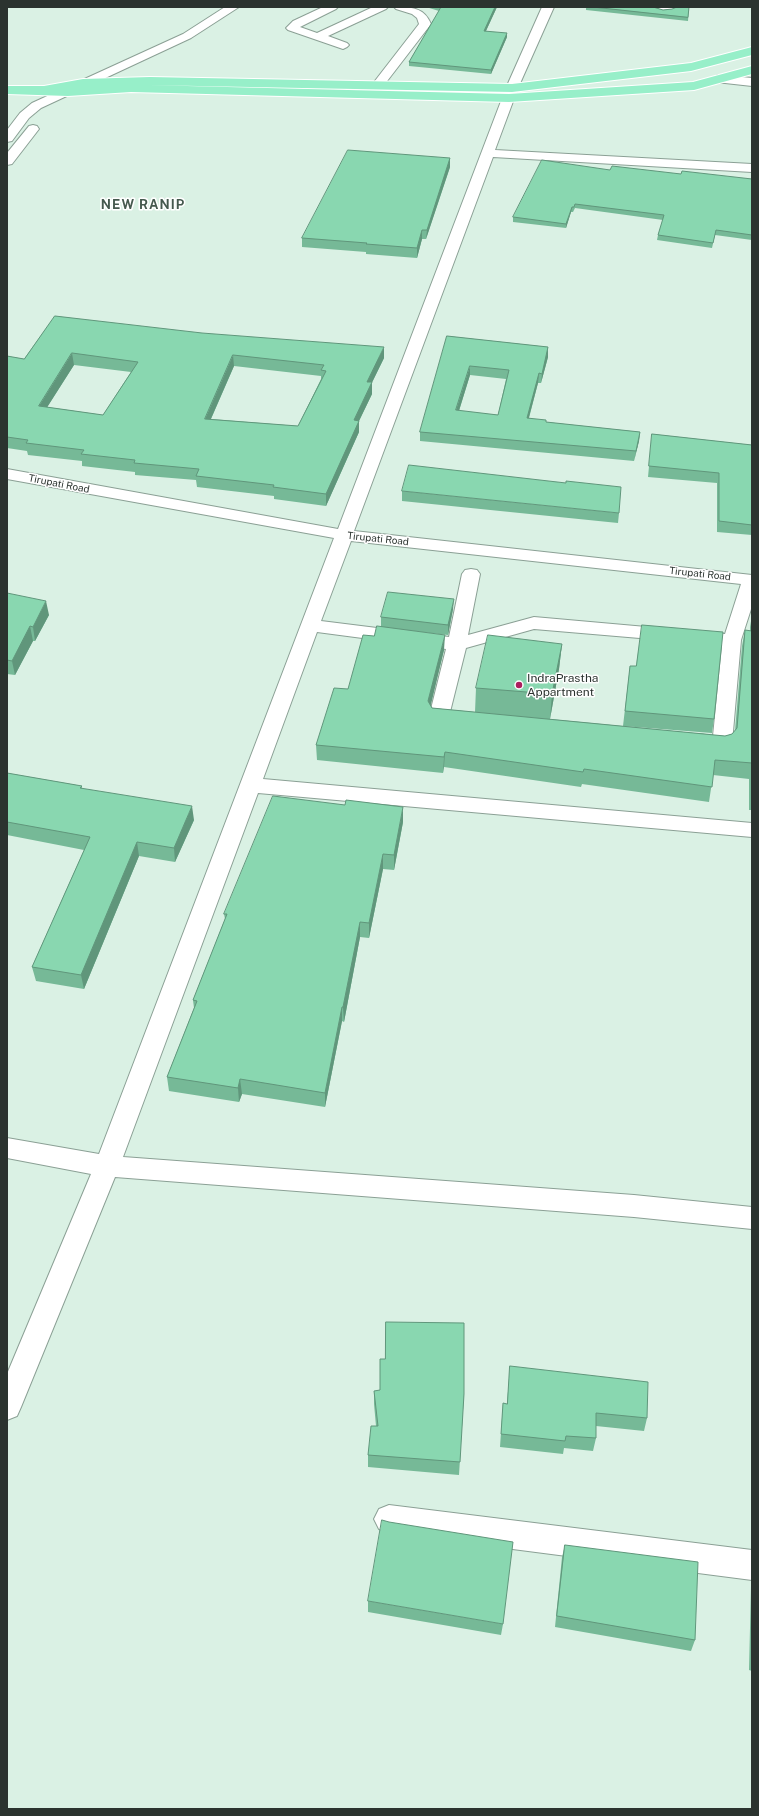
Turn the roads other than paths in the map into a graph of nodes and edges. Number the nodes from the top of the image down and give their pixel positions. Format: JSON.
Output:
{"nodes":[{"id":1,"x":233,"y":7,"type":"edge"},
{"id":2,"x":332,"y":7,"type":"edge"},
{"id":3,"x":382,"y":7,"type":"edge"},
{"id":4,"x":548,"y":7,"type":"edge"},
{"id":5,"x":654,"y":7,"type":"edge"},
{"id":6,"x":410,"y":8,"type":"edge"},
{"id":7,"x":672,"y":8,"type":"edge"},
{"id":8,"x":319,"y":36,"type":"junction"},
{"id":9,"x":343,"y":45,"type":"dead end"},
{"id":10,"x":752,"y":51,"type":"edge"},
{"id":11,"x":752,"y":70,"type":"edge"},
{"id":12,"x":720,"y":78,"type":"junction"},
{"id":13,"x":752,"y":82,"type":"edge"},
{"id":14,"x":83,"y":83,"type":"junction"},
{"id":15,"x":376,"y":86,"type":"junction"},
{"id":16,"x":7,"y":90,"type":"edge"},
{"id":17,"x":68,"y":92,"type":"junction"},
{"id":18,"x":510,"y":93,"type":"junction"},
{"id":19,"x":44,"y":105,"type":"junction"},
{"id":20,"x":7,"y":138,"type":"edge"},
{"id":21,"x":488,"y":153,"type":"junction"},
{"id":22,"x":7,"y":161,"type":"edge"},
{"id":23,"x":752,"y":168,"type":"edge"},
{"id":24,"x":7,"y":474,"type":"edge"},
{"id":25,"x":344,"y":535,"type":"junction"},
{"id":26,"x":471,"y":574,"type":"dead end"},
{"id":27,"x":751,"y":580,"type":"edge"},
{"id":28,"x":310,"y":626,"type":"junction"},
{"id":29,"x":732,"y":640,"type":"junction"},
{"id":30,"x":457,"y":644,"type":"junction"},
{"id":31,"x":479,"y":720,"type":"edge"},
{"id":32,"x":683,"y":739,"type":"edge"},
{"id":33,"x":250,"y":784,"type":"junction"},
{"id":34,"x":752,"y":830,"type":"edge"},
{"id":35,"x":7,"y":1148,"type":"edge"},
{"id":36,"x":107,"y":1166,"type":"junction"},
{"id":37,"x":752,"y":1218,"type":"edge"},
{"id":38,"x":7,"y":1407,"type":"edge"},
{"id":39,"x":389,"y":1519,"type":"dead end"},
{"id":40,"x":752,"y":1566,"type":"edge"}],
"edges":[{"from":1,"to":14,"type":"street"},
{"from":2,"to":8,"type":"street"},
{"from":3,"to":8,"type":"street"},
{"from":4,"to":18,"type":"street"},
{"from":5,"to":7,"type":"street"},
{"from":6,"to":15,"type":"street"},
{"from":8,"to":9,"type":"street"},
{"from":10,"to":18,"type":"main road"},
{"from":11,"to":12,"type":"main road"},
{"from":12,"to":13,"type":"street"},
{"from":12,"to":18,"type":"main road"},
{"from":14,"to":15,"type":"main road"},
{"from":14,"to":17,"type":"street"},
{"from":14,"to":19,"type":"main road"},
{"from":15,"to":18,"type":"main road"},
{"from":16,"to":19,"type":"main road"},
{"from":17,"to":18,"type":"main road"},
{"from":17,"to":19,"type":"street"},
{"from":18,"to":21,"type":"street"},
{"from":19,"to":20,"type":"street"},
{"from":19,"to":22,"type":"street"},
{"from":21,"to":23,"type":"street"},
{"from":21,"to":25,"type":"street"},
{"from":24,"to":25,"type":"street","name":"Tirupati Road"},
{"from":25,"to":27,"type":"street","name":"Tirupati Road"},
{"from":25,"to":28,"type":"street"},
{"from":26,"to":30,"type":"street"},
{"from":27,"to":29,"type":"street"},
{"from":28,"to":30,"type":"street"},
{"from":28,"to":33,"type":"street"},
{"from":29,"to":30,"type":"street"},
{"from":29,"to":32,"type":"street"},
{"from":30,"to":31,"type":"street"},
{"from":33,"to":34,"type":"street"},
{"from":33,"to":36,"type":"street"},
{"from":35,"to":36,"type":"street"},
{"from":36,"to":37,"type":"street"},
{"from":36,"to":38,"type":"street"},
{"from":39,"to":40,"type":"street"}]}
